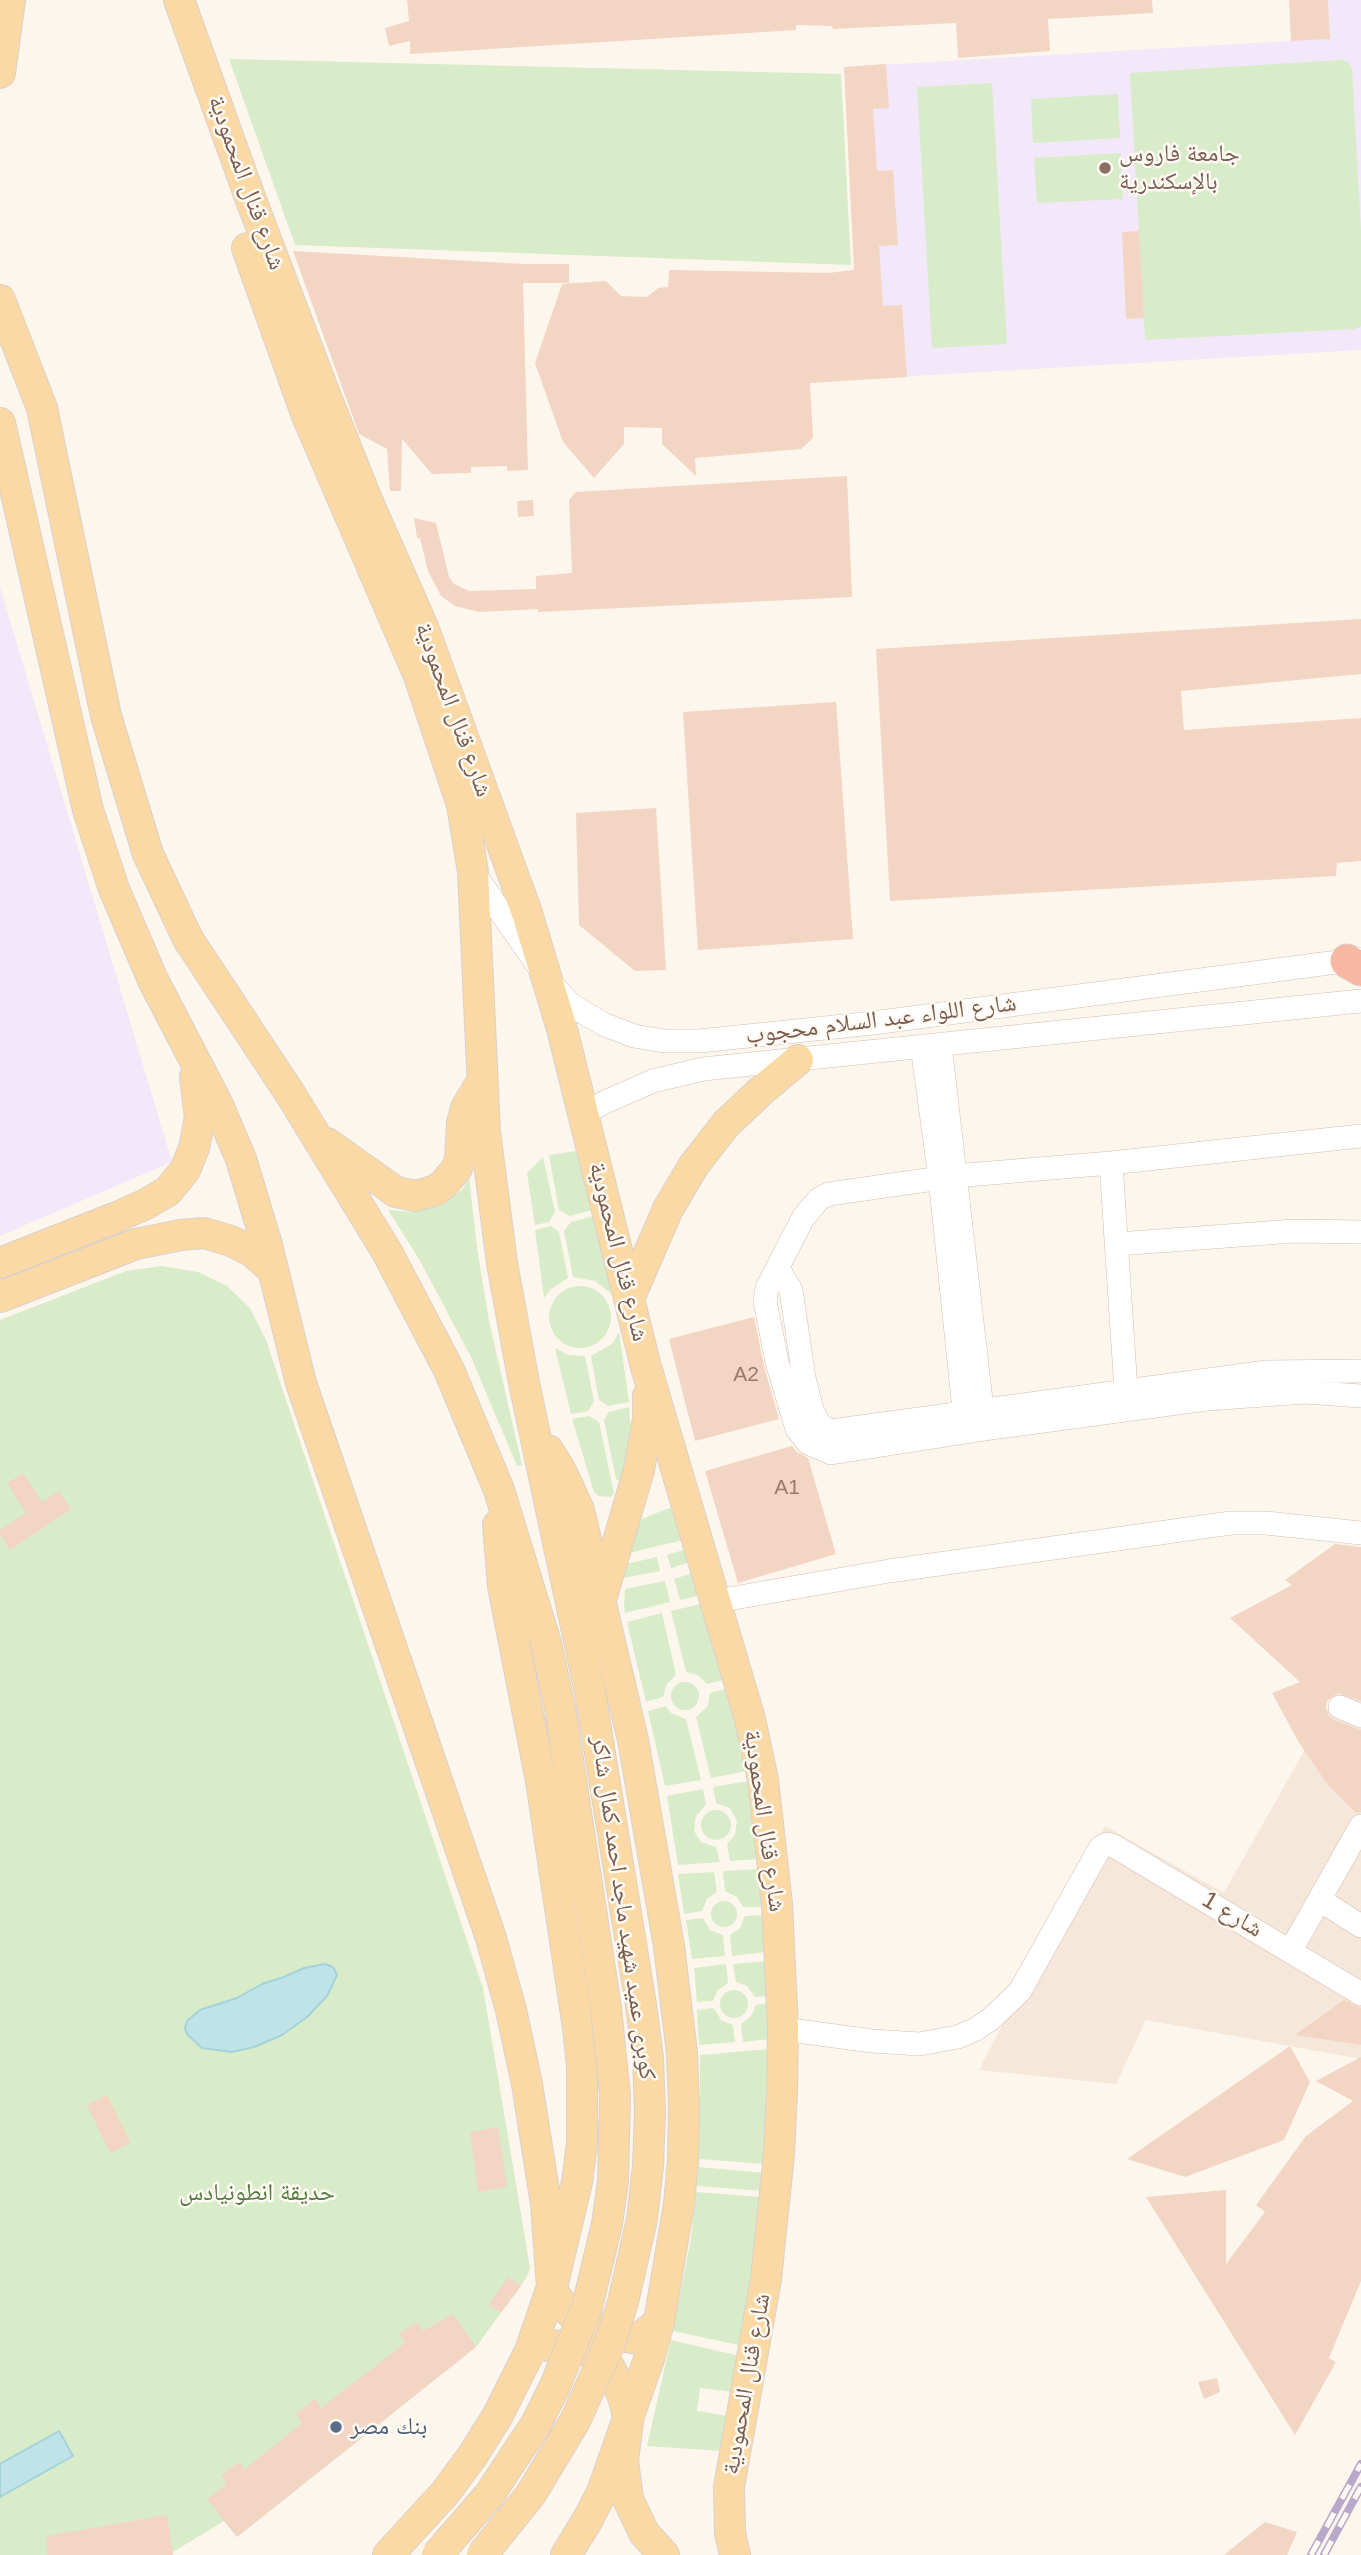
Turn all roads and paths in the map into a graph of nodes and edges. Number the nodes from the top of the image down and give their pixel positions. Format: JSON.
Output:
{"nodes":[{"id":1,"x":10,"y":0,"type":"edge"},
{"id":2,"x":159,"y":0,"type":"edge"},
{"id":3,"x":180,"y":0,"type":"edge"},
{"id":4,"x":0,"y":73,"type":"edge"},
{"id":5,"x":0,"y":300,"type":"edge"},
{"id":6,"x":0,"y":423,"type":"edge"},
{"id":7,"x":473,"y":872,"type":"junction"},
{"id":8,"x":1356,"y":963,"type":"edge"},
{"id":9,"x":548,"y":980,"type":"junction"},
{"id":10,"x":1361,"y":1001,"type":"edge"},
{"id":11,"x":931,"y":1045,"type":"junction"},
{"id":12,"x":190,"y":1049,"type":"junction"},
{"id":13,"x":797,"y":1060,"type":"junction"},
{"id":14,"x":482,"y":1082,"type":"junction"},
{"id":15,"x":583,"y":1115,"type":"junction"},
{"id":16,"x":312,"y":1133,"type":"junction"},
{"id":17,"x":1361,"y":1136,"type":"edge"},
{"id":18,"x":1111,"y":1163,"type":"junction"},
{"id":19,"x":947,"y":1177,"type":"junction"},
{"id":20,"x":1361,"y":1232,"type":"edge"},
{"id":21,"x":1118,"y":1244,"type":"junction"},
{"id":22,"x":0,"y":1263,"type":"edge"},
{"id":23,"x":272,"y":1269,"type":"junction"},
{"id":24,"x":0,"y":1297,"type":"edge"},
{"id":25,"x":629,"y":1299,"type":"junction"},
{"id":26,"x":646,"y":1367,"type":"junction"},
{"id":27,"x":1361,"y":1371,"type":"edge"},
{"id":28,"x":1361,"y":1396,"type":"edge"},
{"id":29,"x":1127,"y":1400,"type":"junction"},
{"id":30,"x":974,"y":1422,"type":"junction"},
{"id":31,"x":536,"y":1435,"type":"junction"},
{"id":32,"x":499,"y":1490,"type":"junction"},
{"id":33,"x":1361,"y":1533,"type":"edge"},
{"id":34,"x":601,"y":1600,"type":"junction"},
{"id":35,"x":716,"y":1601,"type":"junction"},
{"id":36,"x":1361,"y":1826,"type":"edge"},
{"id":37,"x":1355,"y":1850,"type":"edge"},
{"id":38,"x":1320,"y":1900,"type":"junction"},
{"id":39,"x":1361,"y":1926,"type":"edge"},
{"id":40,"x":1291,"y":1950,"type":"junction"},
{"id":41,"x":1361,"y":1994,"type":"edge"},
{"id":42,"x":783,"y":2029,"type":"junction"},
{"id":43,"x":552,"y":2287,"type":"junction"},
{"id":44,"x":659,"y":2322,"type":"junction"},
{"id":45,"x":530,"y":2351,"type":"junction"},
{"id":46,"x":628,"y":2421,"type":"junction"},
{"id":47,"x":388,"y":2555,"type":"edge"},
{"id":48,"x":437,"y":2555,"type":"edge"},
{"id":49,"x":482,"y":2555,"type":"edge"},
{"id":50,"x":566,"y":2555,"type":"edge"},
{"id":51,"x":664,"y":2555,"type":"edge"},
{"id":52,"x":735,"y":2555,"type":"edge"}],
"edges":[{"from":1,"to":4,"type":"main road"},
{"from":2,"to":7,"type":"main road","name":"شارع قنال المحمودية"},
{"from":3,"to":9,"type":"main road","name":"شارع قنال المحمودية"},
{"from":5,"to":16,"type":"main road"},
{"from":6,"to":12,"type":"main road"},
{"from":7,"to":9,"type":"street","name":"شارع اللواء عبد السلام محجوب"},
{"from":7,"to":14,"type":"main road","name":"شارع قنال المحمودية"},
{"from":8,"to":9,"type":"street","name":"شارع اللواء عبد السلام محجوب"},
{"from":9,"to":15,"type":"main road","name":"شارع قنال المحمودية"},
{"from":10,"to":11,"type":"street","name":"شارع اللواء عبد السلام محجوب"},
{"from":11,"to":13,"type":"street","name":"شارع اللواء عبد السلام محجوب"},
{"from":11,"to":19,"type":"street"},
{"from":12,"to":22,"type":"main road"},
{"from":12,"to":23,"type":"main road"},
{"from":13,"to":15,"type":"street","name":"شارع اللواء عبد السلام محجوب"},
{"from":13,"to":25,"type":"main road"},
{"from":14,"to":16,"type":"main road"},
{"from":14,"to":31,"type":"main road","name":"كوبرى عميد شهيد ماجد احمد كمال شاكر"},
{"from":15,"to":25,"type":"main road","name":"شارع قنال المحمودية"},
{"from":16,"to":32,"type":"main road"},
{"from":17,"to":18,"type":"street"},
{"from":18,"to":19,"type":"street"},
{"from":18,"to":21,"type":"street"},
{"from":19,"to":30,"type":"street"},
{"from":19,"to":30,"type":"street"},
{"from":20,"to":21,"type":"street"},
{"from":21,"to":29,"type":"street"},
{"from":23,"to":24,"type":"main road"},
{"from":23,"to":43,"type":"main road"},
{"from":25,"to":26,"type":"main road","name":"شارع قنال المحمودية"},
{"from":26,"to":34,"type":"main road"},
{"from":26,"to":35,"type":"main road","name":"شارع قنال المحمودية"},
{"from":27,"to":29,"type":"street"},
{"from":28,"to":29,"type":"street"},
{"from":29,"to":30,"type":"street"},
{"from":31,"to":34,"type":"main road"},
{"from":31,"to":49,"type":"main road","name":"كوبرى عميد شهيد ماجد احمد كمال شاكر","bridge":true},
{"from":32,"to":43,"type":"main road"},
{"from":32,"to":48,"type":"main road","name":"كوبرى عميد شهيد ماجد احمد كمال شاكر","bridge":true},
{"from":33,"to":35,"type":"street"},
{"from":34,"to":44,"type":"main road"},
{"from":35,"to":42,"type":"main road","name":"شارع قنال المحمودية"},
{"from":36,"to":37,"type":"street"},
{"from":37,"to":38,"type":"street"},
{"from":38,"to":39,"type":"street"},
{"from":38,"to":40,"type":"street"},
{"from":40,"to":41,"type":"street","name":"شارع 1"},
{"from":40,"to":42,"type":"street","name":"شارع 1"},
{"from":42,"to":52,"type":"main road","name":"شارع قنال المحمودية"},
{"from":43,"to":44,"type":"main road"},
{"from":43,"to":45,"type":"main road"},
{"from":44,"to":46,"type":"main road"},
{"from":45,"to":46,"type":"main road"},
{"from":45,"to":47,"type":"main road"},
{"from":46,"to":50,"type":"main road"},
{"from":46,"to":51,"type":"main road"}]}
